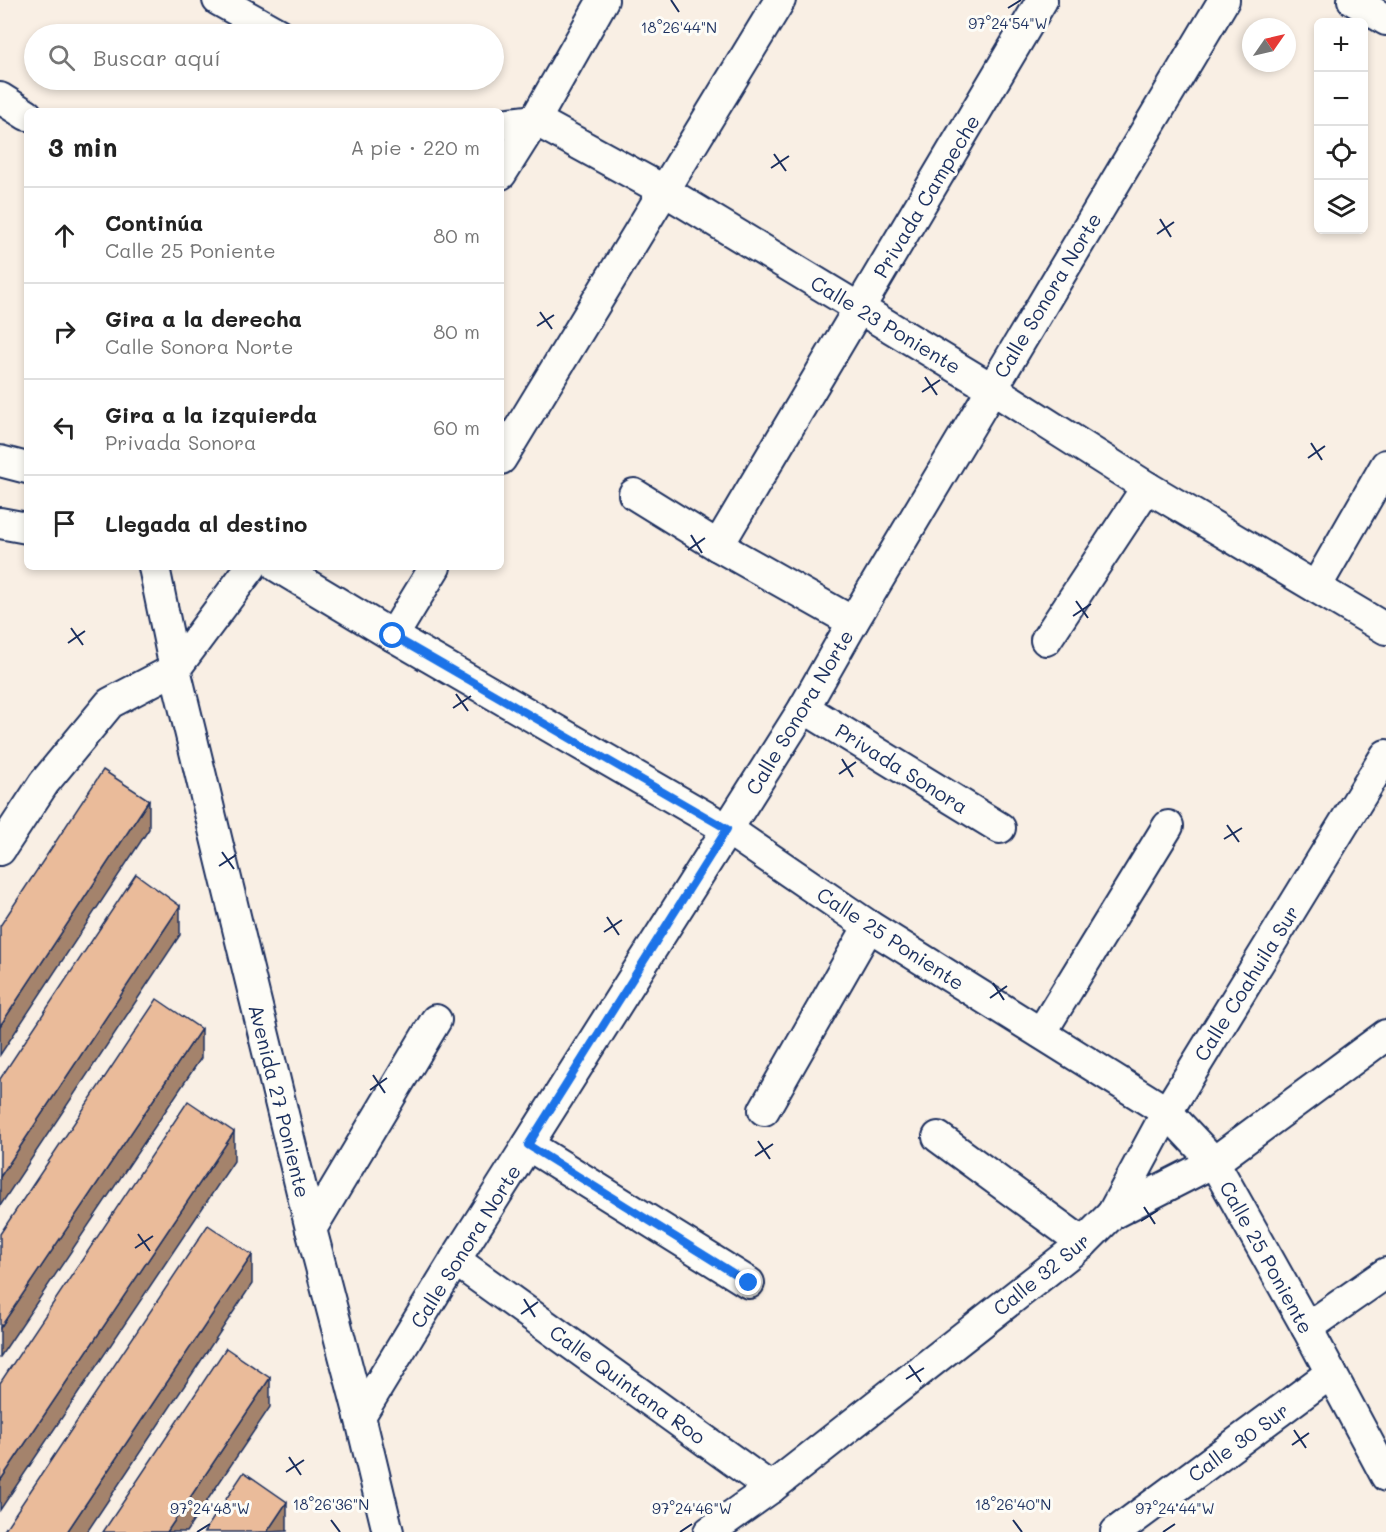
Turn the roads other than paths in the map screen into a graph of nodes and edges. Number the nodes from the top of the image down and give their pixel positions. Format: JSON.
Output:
{"nodes":[{"id":1,"x":218,"y":0,"type":"edge"},
{"id":2,"x":603,"y":0,"type":"edge"},
{"id":3,"x":780,"y":0,"type":"edge"},
{"id":4,"x":1042,"y":0,"type":"edge"},
{"id":5,"x":1224,"y":0,"type":"edge"},
{"id":6,"x":1353,"y":0,"type":"edge"},
{"id":7,"x":1386,"y":20,"type":"edge"},
{"id":8,"x":261,"y":24,"type":"edge"},
{"id":9,"x":0,"y":98,"type":"edge"},
{"id":10,"x":24,"y":113,"type":"edge"},
{"id":11,"x":535,"y":120,"type":"junction"},
{"id":12,"x":504,"y":124,"type":"edge"},
{"id":13,"x":504,"y":169,"type":"edge"},
{"id":14,"x":665,"y":191,"type":"junction"},
{"id":15,"x":860,"y":308,"type":"junction"},
{"id":16,"x":991,"y":388,"type":"junction"},
{"id":17,"x":504,"y":454,"type":"edge"},
{"id":18,"x":0,"y":461,"type":"edge"},
{"id":19,"x":1386,"y":465,"type":"edge"},
{"id":20,"x":24,"y":467,"type":"edge"},
{"id":21,"x":1147,"y":487,"type":"junction"},
{"id":22,"x":634,"y":495,"type":"dead end"},
{"id":23,"x":0,"y":523,"type":"edge"},
{"id":24,"x":24,"y":527,"type":"edge"},
{"id":25,"x":718,"y":546,"type":"junction"},
{"id":26,"x":155,"y":570,"type":"edge"},
{"id":27,"x":249,"y":570,"type":"edge"},
{"id":28,"x":283,"y":570,"type":"edge"},
{"id":29,"x":433,"y":570,"type":"edge"},
{"id":30,"x":1316,"y":587,"type":"junction"},
{"id":31,"x":853,"y":622,"type":"junction"},
{"id":32,"x":1386,"y":629,"type":"edge"},
{"id":33,"x":393,"y":636,"type":"junction"},
{"id":34,"x":1046,"y":640,"type":"dead end"},
{"id":35,"x":175,"y":669,"type":"junction"},
{"id":36,"x":804,"y":708,"type":"junction"},
{"id":37,"x":1386,"y":755,"type":"edge"},
{"id":38,"x":1168,"y":826,"type":"dead end"},
{"id":39,"x":1000,"y":828,"type":"dead end"},
{"id":40,"x":727,"y":829,"type":"junction"},
{"id":41,"x":0,"y":849,"type":"edge"},
{"id":42,"x":869,"y":926,"type":"junction"},
{"id":43,"x":436,"y":1020,"type":"dead end"},
{"id":44,"x":1041,"y":1033,"type":"junction"},
{"id":45,"x":1386,"y":1035,"type":"edge"},
{"id":46,"x":764,"y":1110,"type":"dead end"},
{"id":47,"x":1167,"y":1112,"type":"junction"},
{"id":48,"x":938,"y":1137,"type":"dead end"},
{"id":49,"x":528,"y":1145,"type":"junction"},
{"id":50,"x":1214,"y":1162,"type":"junction"},
{"id":51,"x":1112,"y":1214,"type":"junction"},
{"id":52,"x":311,"y":1229,"type":"junction"},
{"id":53,"x":1083,"y":1242,"type":"junction"},
{"id":54,"x":455,"y":1260,"type":"junction"},
{"id":55,"x":1386,"y":1273,"type":"edge"},
{"id":56,"x":749,"y":1283,"type":"dead end"},
{"id":57,"x":1307,"y":1329,"type":"junction"},
{"id":58,"x":1331,"y":1373,"type":"junction"},
{"id":59,"x":360,"y":1416,"type":"junction"},
{"id":60,"x":1386,"y":1476,"type":"edge"},
{"id":61,"x":771,"y":1488,"type":"junction"},
{"id":62,"x":388,"y":1532,"type":"edge"},
{"id":63,"x":709,"y":1532,"type":"edge"},
{"id":64,"x":1116,"y":1532,"type":"edge"}],
"edges":[{"from":1,"to":8,"type":"street"},
{"from":2,"to":11,"type":"street"},
{"from":3,"to":14,"type":"street"},
{"from":4,"to":15,"type":"street","name":"Privada Campeche"},
{"from":5,"to":16,"type":"street","name":"Calle Sonora Norte"},
{"from":6,"to":7,"type":"street"},
{"from":9,"to":10,"type":"street"},
{"from":11,"to":12,"type":"street"},
{"from":11,"to":13,"type":"street"},
{"from":11,"to":14,"type":"street","name":"Calle 23 Poniente"},
{"from":14,"to":15,"type":"street","name":"Calle 23 Poniente"},
{"from":14,"to":17,"type":"street"},
{"from":15,"to":16,"type":"street","name":"Calle 23 Poniente"},
{"from":15,"to":25,"type":"street","name":"Privada Campeche"},
{"from":16,"to":21,"type":"street","name":"Calle 23 Poniente"},
{"from":16,"to":31,"type":"street","name":"Calle Sonora Norte"},
{"from":18,"to":20,"type":"street"},
{"from":19,"to":30,"type":"street"},
{"from":21,"to":30,"type":"street","name":"Calle 23 Poniente"},
{"from":21,"to":34,"type":"street"},
{"from":22,"to":25,"type":"street"},
{"from":23,"to":24,"type":"street"},
{"from":25,"to":31,"type":"street"},
{"from":26,"to":35,"type":"street","name":"Avenida 27 Poniente"},
{"from":27,"to":35,"type":"street"},
{"from":28,"to":33,"type":"street","name":"Calle 25 Poniente"},
{"from":29,"to":33,"type":"street"},
{"from":30,"to":32,"type":"street","name":"Calle 23 Poniente"},
{"from":31,"to":36,"type":"street","name":"Calle Sonora Norte"},
{"from":33,"to":40,"type":"street","name":"Calle 25 Poniente"},
{"from":35,"to":41,"type":"street"},
{"from":35,"to":52,"type":"street","name":"Avenida 27 Poniente"},
{"from":36,"to":39,"type":"street","name":"Privada Sonora"},
{"from":36,"to":40,"type":"street","name":"Calle Sonora Norte"},
{"from":37,"to":47,"type":"street","name":"Calle Coahuila Sur"},
{"from":38,"to":44,"type":"street"},
{"from":40,"to":42,"type":"street","name":"Calle 25 Poniente"},
{"from":40,"to":49,"type":"street","name":"Calle Sonora Norte"},
{"from":42,"to":44,"type":"street","name":"Calle 25 Poniente"},
{"from":42,"to":46,"type":"street"},
{"from":43,"to":52,"type":"street"},
{"from":44,"to":47,"type":"street","name":"Calle 25 Poniente"},
{"from":45,"to":50,"type":"street","name":"Calle 32 Sur"},
{"from":47,"to":50,"type":"street","name":"Calle 25 Poniente"},
{"from":47,"to":51,"type":"street","name":"Calle Coahuila Sur"},
{"from":48,"to":53,"type":"street"},
{"from":49,"to":54,"type":"street","name":"Calle Sonora Norte"},
{"from":49,"to":56,"type":"street"},
{"from":50,"to":51,"type":"street","name":"Calle 32 Sur"},
{"from":50,"to":57,"type":"street","name":"Calle 25 Poniente"},
{"from":51,"to":53,"type":"street","name":"Calle 32 Sur"},
{"from":52,"to":59,"type":"street","name":"Avenida 27 Poniente"},
{"from":53,"to":61,"type":"street","name":"Calle 32 Sur"},
{"from":54,"to":59,"type":"street","name":"Calle Sonora Norte"},
{"from":54,"to":61,"type":"street","name":"Calle Quintana Roo"},
{"from":55,"to":57,"type":"street"},
{"from":57,"to":58,"type":"street","name":"Calle 25 Poniente"},
{"from":58,"to":60,"type":"street","name":"Calle 25 Poniente"},
{"from":58,"to":64,"type":"street","name":"Calle 30 Sur"},
{"from":59,"to":62,"type":"street","name":"Avenida 27 Poniente"},
{"from":61,"to":63,"type":"street","name":"Calle 32 Sur"}]}
